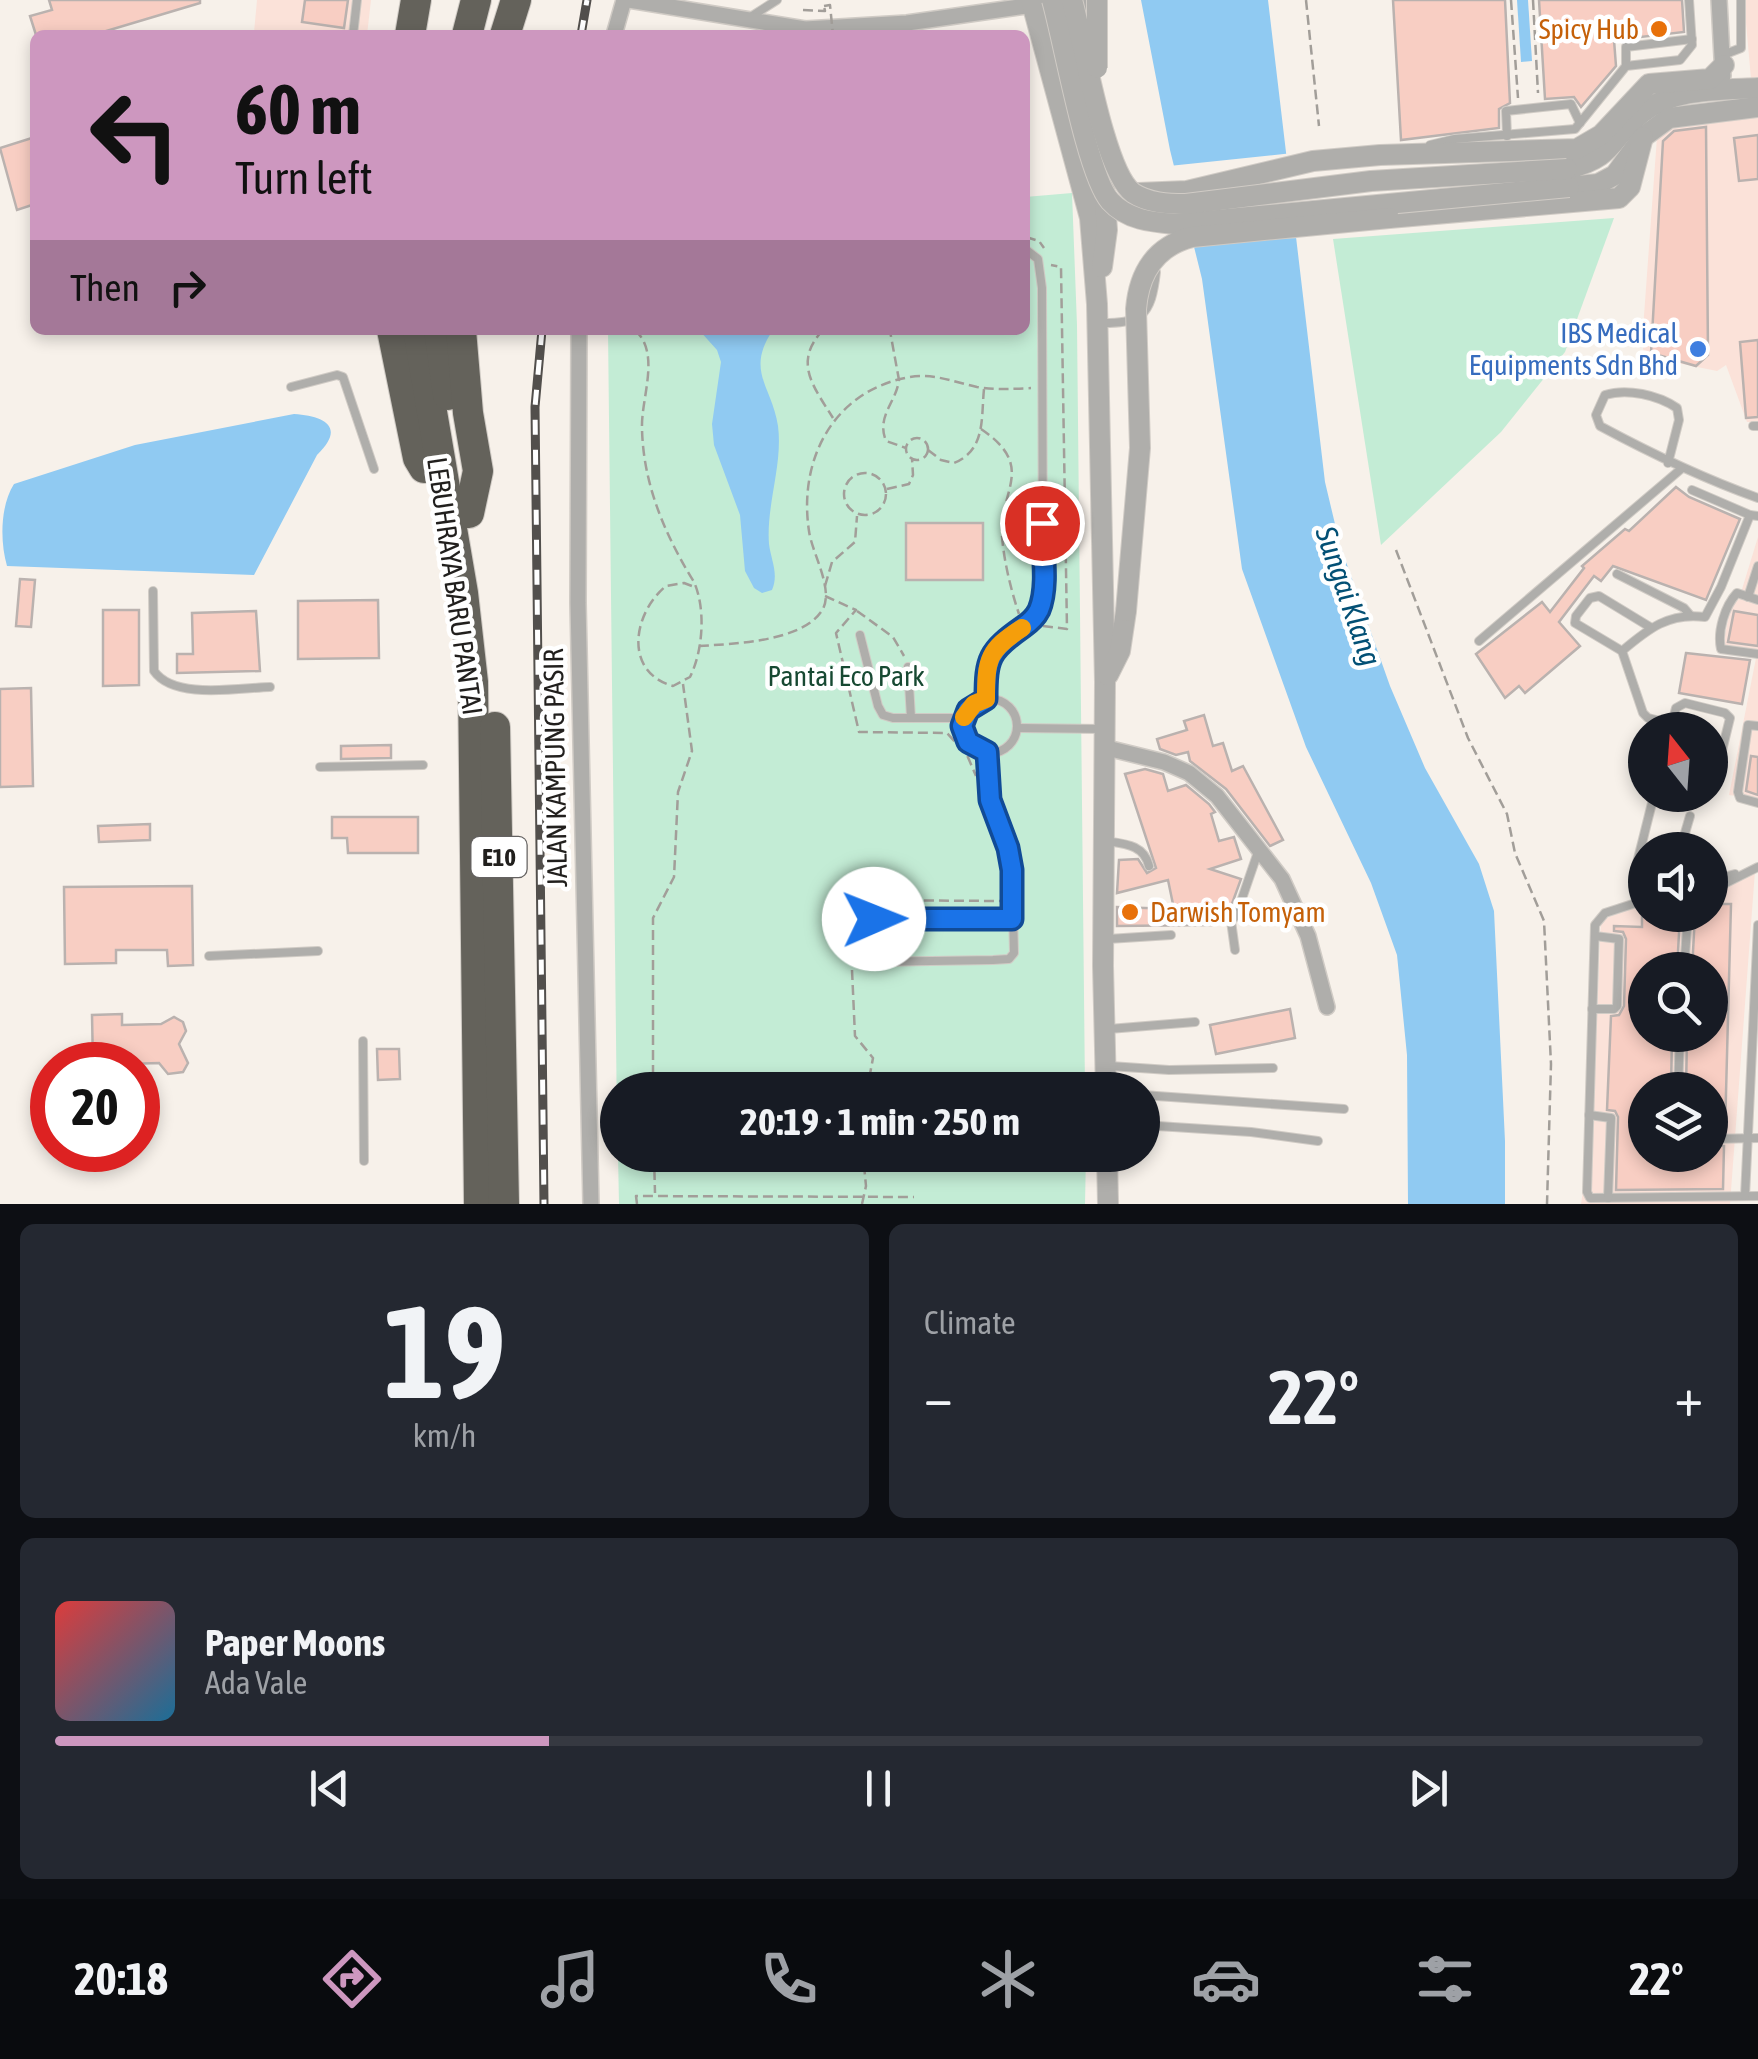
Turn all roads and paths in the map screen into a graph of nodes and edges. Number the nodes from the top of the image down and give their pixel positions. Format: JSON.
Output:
{"nodes":[{"id":1,"x":356,"y":0,"type":"edge"},
{"id":2,"x":416,"y":0,"type":"edge"},
{"id":3,"x":454,"y":0,"type":"edge"},
{"id":4,"x":476,"y":0,"type":"edge"},
{"id":5,"x":626,"y":0,"type":"edge"},
{"id":6,"x":777,"y":0,"type":"edge"},
{"id":7,"x":988,"y":0,"type":"edge"},
{"id":8,"x":1072,"y":0,"type":"edge"},
{"id":9,"x":1084,"y":0,"type":"edge"},
{"id":10,"x":1097,"y":0,"type":"edge"},
{"id":11,"x":1306,"y":0,"type":"edge"},
{"id":12,"x":1511,"y":0,"type":"edge"},
{"id":13,"x":1533,"y":0,"type":"edge"},
{"id":14,"x":1689,"y":0,"type":"edge"},
{"id":15,"x":1719,"y":0,"type":"edge"},
{"id":16,"x":1741,"y":0,"type":"edge"},
{"id":17,"x":515,"y":1,"type":"edge"},
{"id":18,"x":1038,"y":1,"type":"edge"},
{"id":19,"x":803,"y":10,"type":"dead end"},
{"id":20,"x":971,"y":13,"type":"junction"},
{"id":21,"x":745,"y":20,"type":"junction"},
{"id":22,"x":353,"y":30,"type":"edge"},
{"id":23,"x":411,"y":30,"type":"edge"},
{"id":24,"x":447,"y":30,"type":"edge"},
{"id":25,"x":469,"y":30,"type":"edge"},
{"id":26,"x":506,"y":30,"type":"edge"},
{"id":27,"x":616,"y":30,"type":"edge"},
{"id":28,"x":832,"y":30,"type":"edge"},
{"id":29,"x":1692,"y":39,"type":"junction"},
{"id":30,"x":1092,"y":43,"type":"junction"},
{"id":31,"x":1724,"y":60,"type":"junction"},
{"id":32,"x":1626,"y":66,"type":"junction"},
{"id":33,"x":1758,"y":88,"type":"edge"},
{"id":34,"x":1723,"y":90,"type":"junction"},
{"id":35,"x":1096,"y":104,"type":"junction"},
{"id":36,"x":1758,"y":107,"type":"edge"},
{"id":37,"x":1539,"y":108,"type":"junction"},
{"id":38,"x":1519,"y":110,"type":"junction"},
{"id":39,"x":1580,"y":124,"type":"junction"},
{"id":40,"x":1319,"y":126,"type":"dead end"},
{"id":41,"x":1508,"y":136,"type":"junction"},
{"id":42,"x":1643,"y":137,"type":"junction"},
{"id":43,"x":1456,"y":147,"type":"junction"},
{"id":44,"x":1397,"y":155,"type":"junction"},
{"id":45,"x":1568,"y":178,"type":"junction"},
{"id":46,"x":1134,"y":193,"type":"junction"},
{"id":47,"x":1458,"y":212,"type":"junction"},
{"id":48,"x":1416,"y":215,"type":"junction"},
{"id":49,"x":1202,"y":220,"type":"junction"},
{"id":50,"x":1229,"y":232,"type":"junction"},
{"id":51,"x":1030,"y":238,"type":"edge"},
{"id":52,"x":1030,"y":253,"type":"edge"},
{"id":53,"x":1156,"y":272,"type":"dead end"},
{"id":54,"x":1097,"y":313,"type":"junction"},
{"id":55,"x":393,"y":335,"type":"edge"},
{"id":56,"x":419,"y":335,"type":"edge"},
{"id":57,"x":441,"y":335,"type":"edge"},
{"id":58,"x":461,"y":335,"type":"edge"},
{"id":59,"x":579,"y":335,"type":"edge"},
{"id":60,"x":641,"y":335,"type":"edge"},
{"id":61,"x":818,"y":335,"type":"edge"},
{"id":62,"x":891,"y":335,"type":"edge"},
{"id":63,"x":899,"y":380,"type":"junction"},
{"id":64,"x":291,"y":387,"type":"dead end"},
{"id":65,"x":984,"y":388,"type":"junction"},
{"id":66,"x":1042,"y":388,"type":"junction"},
{"id":67,"x":834,"y":419,"type":"junction"},
{"id":68,"x":982,"y":429,"type":"junction"},
{"id":69,"x":906,"y":448,"type":"junction"},
{"id":70,"x":928,"y":450,"type":"junction"},
{"id":71,"x":912,"y":458,"type":"junction"},
{"id":72,"x":1668,"y":463,"type":"junction"},
{"id":73,"x":374,"y":469,"type":"dead end"},
{"id":74,"x":1680,"y":469,"type":"junction"},
{"id":75,"x":885,"y":489,"type":"junction"},
{"id":76,"x":1692,"y":490,"type":"dead end"},
{"id":77,"x":1758,"y":498,"type":"edge"},
{"id":78,"x":459,"y":513,"type":"junction"},
{"id":79,"x":857,"y":514,"type":"junction"},
{"id":80,"x":1754,"y":516,"type":"edge"},
{"id":81,"x":1396,"y":550,"type":"dead end"},
{"id":82,"x":1758,"y":566,"type":"edge"},
{"id":83,"x":1617,"y":574,"type":"dead end"},
{"id":84,"x":1756,"y":579,"type":"edge"},
{"id":85,"x":1722,"y":587,"type":"junction"},
{"id":86,"x":697,"y":588,"type":"junction"},
{"id":87,"x":825,"y":588,"type":"junction"},
{"id":88,"x":153,"y":591,"type":"dead end"},
{"id":89,"x":1737,"y":593,"type":"junction"},
{"id":90,"x":826,"y":596,"type":"junction"},
{"id":91,"x":1753,"y":598,"type":"edge"},
{"id":92,"x":856,"y":610,"type":"junction"},
{"id":93,"x":1690,"y":615,"type":"junction"},
{"id":94,"x":1028,"y":624,"type":"junction"},
{"id":95,"x":1650,"y":627,"type":"junction"},
{"id":96,"x":860,"y":635,"type":"dead end"},
{"id":97,"x":1480,"y":641,"type":"dead end"},
{"id":98,"x":698,"y":646,"type":"junction"},
{"id":99,"x":1622,"y":651,"type":"junction"},
{"id":100,"x":1758,"y":654,"type":"edge"},
{"id":101,"x":908,"y":667,"type":"joint"},
{"id":102,"x":1105,"y":682,"type":"junction"},
{"id":103,"x":683,"y":683,"type":"junction"},
{"id":104,"x":270,"y":687,"type":"dead end"},
{"id":105,"x":986,"y":699,"type":"junction"},
{"id":106,"x":1642,"y":712,"type":"edge"},
{"id":107,"x":1675,"y":712,"type":"edge"},
{"id":108,"x":1718,"y":712,"type":"edge"},
{"id":109,"x":911,"y":718,"type":"junction"},
{"id":110,"x":964,"y":718,"type":"junction"},
{"id":111,"x":1758,"y":726,"type":"edge"},
{"id":112,"x":1017,"y":728,"type":"junction"},
{"id":113,"x":1103,"y":738,"type":"junction"},
{"id":114,"x":987,"y":752,"type":"junction"},
{"id":115,"x":423,"y":765,"type":"dead end"},
{"id":116,"x":320,"y":767,"type":"dead end"},
{"id":117,"x":977,"y":781,"type":"dead end"},
{"id":118,"x":1758,"y":802,"type":"edge"},
{"id":119,"x":1690,"y":816,"type":"dead end"},
{"id":120,"x":1685,"y":832,"type":"edge"},
{"id":121,"x":1103,"y":841,"type":"junction"},
{"id":122,"x":1260,"y":849,"type":"junction"},
{"id":123,"x":1149,"y":866,"type":"dead end"},
{"id":124,"x":1758,"y":867,"type":"edge"},
{"id":125,"x":1728,"y":876,"type":"edge"},
{"id":126,"x":1728,"y":882,"type":"edge"},
{"id":127,"x":1005,"y":889,"type":"dead end"},
{"id":128,"x":1628,"y":905,"type":"edge"},
{"id":129,"x":852,"y":918,"type":"dead end"},
{"id":130,"x":1012,"y":919,"type":"junction"},
{"id":131,"x":1758,"y":925,"type":"edge"},
{"id":132,"x":1170,"y":935,"type":"dead end"},
{"id":133,"x":1595,"y":936,"type":"junction"},
{"id":134,"x":1103,"y":939,"type":"junction"},
{"id":135,"x":1235,"y":950,"type":"dead end"},
{"id":136,"x":318,"y":951,"type":"dead end"},
{"id":137,"x":209,"y":956,"type":"dead end"},
{"id":138,"x":852,"y":972,"type":"dead end"},
{"id":139,"x":1327,"y":1007,"type":"dead end"},
{"id":140,"x":1592,"y":1009,"type":"junction"},
{"id":141,"x":1195,"y":1022,"type":"dead end"},
{"id":142,"x":1104,"y":1029,"type":"junction"},
{"id":143,"x":363,"y":1041,"type":"dead end"},
{"id":144,"x":1105,"y":1065,"type":"junction"},
{"id":145,"x":1273,"y":1068,"type":"dead end"},
{"id":146,"x":654,"y":1072,"type":"edge"},
{"id":147,"x":870,"y":1072,"type":"edge"},
{"id":148,"x":1105,"y":1072,"type":"edge"},
{"id":149,"x":1160,"y":1096,"type":"edge"},
{"id":150,"x":1344,"y":1109,"type":"dead end"},
{"id":151,"x":1589,"y":1115,"type":"junction"},
{"id":152,"x":1160,"y":1127,"type":"edge"},
{"id":153,"x":1753,"y":1138,"type":"edge"},
{"id":154,"x":1728,"y":1139,"type":"edge"},
{"id":155,"x":1318,"y":1141,"type":"dead end"},
{"id":156,"x":364,"y":1161,"type":"dead end"},
{"id":157,"x":654,"y":1172,"type":"edge"},
{"id":158,"x":865,"y":1172,"type":"edge"},
{"id":159,"x":1107,"y":1172,"type":"edge"},
{"id":160,"x":655,"y":1196,"type":"junction"},
{"id":161,"x":1745,"y":1196,"type":"junction"},
{"id":162,"x":1758,"y":1196,"type":"edge"},
{"id":163,"x":863,"y":1197,"type":"junction"},
{"id":164,"x":914,"y":1197,"type":"dead end"},
{"id":165,"x":1608,"y":1198,"type":"junction"},
{"id":166,"x":479,"y":1204,"type":"edge"},
{"id":167,"x":504,"y":1204,"type":"edge"},
{"id":168,"x":591,"y":1204,"type":"edge"},
{"id":169,"x":636,"y":1204,"type":"edge"},
{"id":170,"x":862,"y":1204,"type":"edge"},
{"id":171,"x":1108,"y":1204,"type":"edge"},
{"id":172,"x":1547,"y":1204,"type":"edge"}],
"edges":[{"from":1,"to":22,"type":"lane"},
{"from":2,"to":23,"type":"highway"},
{"from":3,"to":24,"type":"highway"},
{"from":4,"to":25,"type":"highway"},
{"from":5,"to":21,"type":"street"},
{"from":5,"to":27,"type":"street"},
{"from":6,"to":21,"type":"lane"},
{"from":7,"to":20,"type":"street"},
{"from":8,"to":35,"type":"street","bridge":true},
{"from":9,"to":30,"type":"street"},
{"from":10,"to":35,"type":"street","bridge":true},
{"from":11,"to":40,"type":"path"},
{"from":12,"to":38,"type":"path"},
{"from":13,"to":37,"type":"path"},
{"from":14,"to":29,"type":"lane"},
{"from":15,"to":31,"type":"street"},
{"from":16,"to":31,"type":"lane"},
{"from":17,"to":26,"type":"highway"},
{"from":18,"to":20,"type":"street"},
{"from":18,"to":30,"type":"street"},
{"from":18,"to":49,"type":"street","bridge":true},
{"from":18,"to":54,"type":"street"},
{"from":19,"to":28,"type":"path","bridge":true},
{"from":20,"to":21,"type":"street"},
{"from":29,"to":32,"type":"lane"},
{"from":29,"to":32,"type":"lane"},
{"from":30,"to":54,"type":"street"},
{"from":31,"to":34,"type":"street"},
{"from":31,"to":43,"type":"street"},
{"from":32,"to":39,"type":"lane"},
{"from":33,"to":34,"type":"street"},
{"from":34,"to":45,"type":"street"},
{"from":35,"to":46,"type":"street","bridge":true},
{"from":36,"to":42,"type":"street"},
{"from":37,"to":38,"type":"lane"},
{"from":37,"to":39,"type":"lane"},
{"from":38,"to":41,"type":"lane"},
{"from":39,"to":41,"type":"lane"},
{"from":41,"to":43,"type":"lane"},
{"from":42,"to":45,"type":"street"},
{"from":42,"to":47,"type":"street"},
{"from":43,"to":44,"type":"street"},
{"from":43,"to":47,"type":"street"},
{"from":44,"to":46,"type":"street"},
{"from":44,"to":48,"type":"street"},
{"from":45,"to":46,"type":"street","bridge":true},
{"from":45,"to":49,"type":"street","bridge":true},
{"from":47,"to":48,"type":"street"},
{"from":48,"to":50,"type":"street","bridge":true},
{"from":49,"to":50,"type":"street","bridge":true},
{"from":50,"to":102,"type":"street","bridge":true},
{"from":51,"to":94,"type":"path"},
{"from":52,"to":66,"type":"lane"},
{"from":53,"to":54,"type":"lane"},
{"from":54,"to":102,"type":"street"},
{"from":55,"to":78,"type":"highway"},
{"from":56,"to":78,"type":"highway","name":"LEBUHRAYA BARU PANTAI","number":"E10"},
{"from":57,"to":78,"type":"highway","name":"LEBUHRAYA BARU PANTAI","number":"E10"},
{"from":58,"to":78,"type":"highway"},
{"from":59,"to":168,"type":"street","name":"JALAN KAMPUNG PASIR"},
{"from":60,"to":86,"type":"path"},
{"from":61,"to":67,"type":"path"},
{"from":62,"to":63,"type":"path"},
{"from":63,"to":65,"type":"path"},
{"from":63,"to":67,"type":"path"},
{"from":63,"to":69,"type":"path"},
{"from":64,"to":73,"type":"lane"},
{"from":65,"to":66,"type":"path"},
{"from":65,"to":68,"type":"path"},
{"from":66,"to":94,"type":"lane"},
{"from":67,"to":87,"type":"path"},
{"from":68,"to":70,"type":"path"},
{"from":68,"to":94,"type":"path"},
{"from":69,"to":70,"type":"path"},
{"from":69,"to":71,"type":"path"},
{"from":70,"to":71,"type":"path"},
{"from":71,"to":75,"type":"path"},
{"from":72,"to":72,"type":"lane"},
{"from":72,"to":74,"type":"lane"},
{"from":74,"to":77,"type":"lane"},
{"from":74,"to":97,"type":"lane"},
{"from":75,"to":79,"type":"path"},
{"from":75,"to":79,"type":"path"},
{"from":76,"to":80,"type":"lane"},
{"from":78,"to":166,"type":"highway","name":"LEBUHRAYA BARU PANTAI","number":"E10"},
{"from":78,"to":167,"type":"highway","name":"LEBUHRAYA BARU PANTAI","number":"E10"},
{"from":79,"to":87,"type":"path"},
{"from":80,"to":85,"type":"lane"},
{"from":81,"to":172,"type":"path"},
{"from":82,"to":84,"type":"lane"},
{"from":83,"to":93,"type":"lane"},
{"from":84,"to":91,"type":"lane"},
{"from":85,"to":89,"type":"lane"},
{"from":85,"to":93,"type":"lane"},
{"from":86,"to":98,"type":"path"},
{"from":86,"to":103,"type":"path"},
{"from":87,"to":90,"type":"path"},
{"from":88,"to":104,"type":"lane"},
{"from":89,"to":91,"type":"lane"},
{"from":89,"to":100,"type":"lane"},
{"from":90,"to":92,"type":"path"},
{"from":90,"to":98,"type":"path"},
{"from":92,"to":101,"type":"path"},
{"from":92,"to":117,"type":"path"},
{"from":93,"to":95,"type":"lane"},
{"from":94,"to":105,"type":"lane"},
{"from":95,"to":99,"type":"lane"},
{"from":95,"to":99,"type":"lane"},
{"from":96,"to":109,"type":"lane"},
{"from":98,"to":103,"type":"path"},
{"from":99,"to":106,"type":"lane"},
{"from":101,"to":109,"type":"lane"},
{"from":102,"to":113,"type":"street"},
{"from":103,"to":146,"type":"path"},
{"from":105,"to":110,"type":"lane"},
{"from":105,"to":112,"type":"lane"},
{"from":107,"to":108,"type":"lane"},
{"from":109,"to":110,"type":"lane"},
{"from":110,"to":114,"type":"lane"},
{"from":111,"to":118,"type":"lane"},
{"from":112,"to":113,"type":"lane"},
{"from":112,"to":114,"type":"lane"},
{"from":113,"to":121,"type":"street"},
{"from":113,"to":122,"type":"street"},
{"from":114,"to":130,"type":"lane"},
{"from":115,"to":116,"type":"lane"},
{"from":119,"to":120,"type":"lane"},
{"from":121,"to":123,"type":"lane"},
{"from":121,"to":134,"type":"street"},
{"from":122,"to":135,"type":"lane"},
{"from":122,"to":139,"type":"street"},
{"from":124,"to":125,"type":"lane"},
{"from":124,"to":126,"type":"lane"},
{"from":127,"to":129,"type":"path"},
{"from":128,"to":133,"type":"lane"},
{"from":130,"to":130,"type":"lane"},
{"from":131,"to":153,"type":"lane"},
{"from":132,"to":134,"type":"lane"},
{"from":133,"to":140,"type":"lane"},
{"from":133,"to":140,"type":"lane"},
{"from":134,"to":142,"type":"street"},
{"from":136,"to":137,"type":"lane"},
{"from":138,"to":147,"type":"path"},
{"from":140,"to":151,"type":"lane"},
{"from":141,"to":142,"type":"lane"},
{"from":142,"to":144,"type":"street"},
{"from":143,"to":156,"type":"lane"},
{"from":144,"to":145,"type":"lane"},
{"from":144,"to":148,"type":"street"},
{"from":149,"to":150,"type":"lane"},
{"from":151,"to":165,"type":"lane"},
{"from":151,"to":165,"type":"lane"},
{"from":152,"to":155,"type":"lane"},
{"from":153,"to":154,"type":"lane"},
{"from":153,"to":161,"type":"lane"},
{"from":157,"to":160,"type":"path"},
{"from":158,"to":163,"type":"path"},
{"from":159,"to":171,"type":"street"},
{"from":160,"to":163,"type":"path"},
{"from":160,"to":169,"type":"path"},
{"from":161,"to":162,"type":"lane"},
{"from":161,"to":165,"type":"lane"},
{"from":163,"to":164,"type":"path"},
{"from":163,"to":170,"type":"path"}]}
